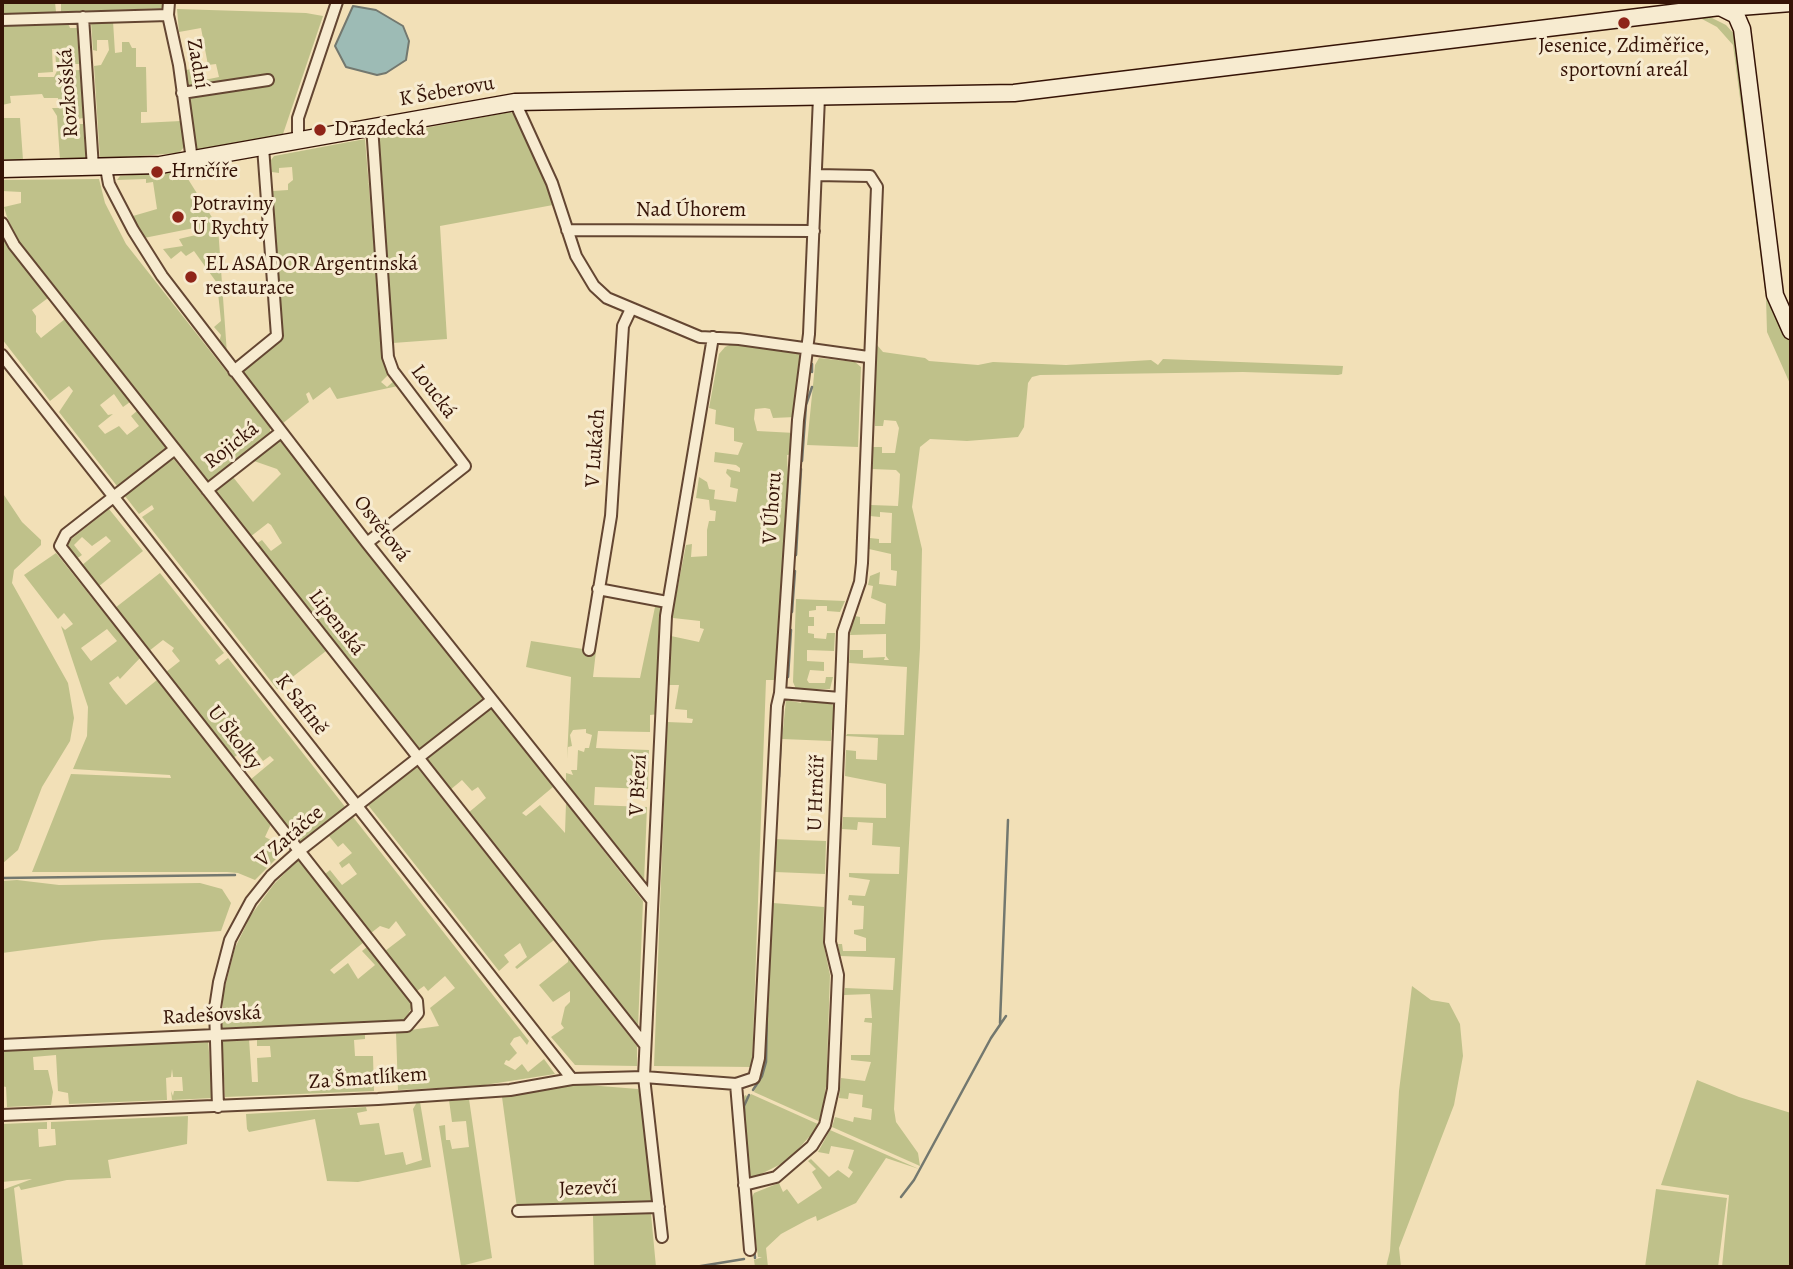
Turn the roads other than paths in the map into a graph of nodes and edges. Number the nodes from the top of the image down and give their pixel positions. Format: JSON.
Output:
{"nodes":[{"id":1,"x":169,"y":2,"type":"edge"},
{"id":2,"x":337,"y":2,"type":"edge"},
{"id":3,"x":1791,"y":3,"type":"edge"},
{"id":4,"x":1732,"y":12,"type":"junction"},
{"id":5,"x":168,"y":15,"type":"junction"},
{"id":6,"x":83,"y":16,"type":"junction"},
{"id":7,"x":2,"y":20,"type":"edge"},
{"id":8,"x":268,"y":80,"type":"dead end"},
{"id":9,"x":183,"y":93,"type":"junction"},
{"id":10,"x":819,"y":97,"type":"junction"},
{"id":11,"x":515,"y":102,"type":"junction"},
{"id":12,"x":372,"y":127,"type":"junction"},
{"id":13,"x":298,"y":141,"type":"junction"},
{"id":14,"x":263,"y":147,"type":"junction"},
{"id":15,"x":191,"y":160,"type":"junction"},
{"id":16,"x":99,"y":168,"type":"junction"},
{"id":17,"x":2,"y":169,"type":"edge"},
{"id":18,"x":816,"y":175,"type":"junction"},
{"id":19,"x":2,"y":223,"type":"edge"},
{"id":20,"x":567,"y":230,"type":"junction"},
{"id":21,"x":814,"y":231,"type":"junction"},
{"id":22,"x":631,"y":309,"type":"junction"},
{"id":23,"x":1791,"y":331,"type":"edge"},
{"id":24,"x":713,"y":337,"type":"junction"},
{"id":25,"x":807,"y":348,"type":"junction"},
{"id":26,"x":2,"y":355,"type":"edge"},
{"id":27,"x":868,"y":357,"type":"junction"},
{"id":28,"x":234,"y":371,"type":"junction"},
{"id":29,"x":281,"y":432,"type":"junction"},
{"id":30,"x":174,"y":449,"type":"junction"},
{"id":31,"x":207,"y":490,"type":"junction"},
{"id":32,"x":114,"y":499,"type":"junction"},
{"id":33,"x":367,"y":543,"type":"junction"},
{"id":34,"x":598,"y":589,"type":"junction"},
{"id":35,"x":667,"y":602,"type":"junction"},
{"id":36,"x":589,"y":650,"type":"dead end"},
{"id":37,"x":780,"y":693,"type":"junction"},
{"id":38,"x":840,"y":698,"type":"junction"},
{"id":39,"x":492,"y":700,"type":"junction"},
{"id":40,"x":417,"y":757,"type":"junction"},
{"id":41,"x":356,"y":807,"type":"junction"},
{"id":42,"x":299,"y":851,"type":"junction"},
{"id":43,"x":651,"y":899,"type":"junction"},
{"id":44,"x":418,"y":1013,"type":"joint"},
{"id":45,"x":216,"y":1035,"type":"junction"},
{"id":46,"x":2,"y":1045,"type":"edge"},
{"id":47,"x":645,"y":1045,"type":"junction"},
{"id":48,"x":644,"y":1077,"type":"junction"},
{"id":49,"x":572,"y":1079,"type":"junction"},
{"id":50,"x":736,"y":1084,"type":"junction"},
{"id":51,"x":218,"y":1107,"type":"junction"},
{"id":52,"x":2,"y":1115,"type":"edge"},
{"id":53,"x":744,"y":1185,"type":"junction"},
{"id":54,"x":659,"y":1206,"type":"junction"},
{"id":55,"x":518,"y":1211,"type":"dead end"},
{"id":56,"x":662,"y":1237,"type":"dead end"},
{"id":57,"x":750,"y":1250,"type":"dead end"}],
"edges":[{"from":1,"to":5,"type":"street"},
{"from":2,"to":13,"type":"street"},
{"from":3,"to":4,"type":"street","name":"K Šeberovu"},
{"from":4,"to":10,"type":"street","name":"K Šeberovu"},
{"from":4,"to":23,"type":"street"},
{"from":5,"to":6,"type":"street","name":"Zadní"},
{"from":5,"to":9,"type":"street","name":"Zadní"},
{"from":6,"to":7,"type":"street","name":"Zadní"},
{"from":6,"to":16,"type":"street","name":"Rozkošská"},
{"from":8,"to":9,"type":"street"},
{"from":9,"to":15,"type":"street","name":"Zadní"},
{"from":10,"to":11,"type":"street","name":"K Šeberovu"},
{"from":10,"to":18,"type":"street","name":"V Úhoru"},
{"from":11,"to":12,"type":"street","name":"K Šeberovu"},
{"from":11,"to":20,"type":"street"},
{"from":12,"to":13,"type":"street","name":"K Šeberovu"},
{"from":12,"to":33,"type":"street","name":"Loucká"},
{"from":13,"to":14,"type":"street","name":"K Šeberovu"},
{"from":14,"to":15,"type":"street","name":"K Šeberovu"},
{"from":14,"to":28,"type":"street"},
{"from":15,"to":16,"type":"street","name":"K Šeberovu"},
{"from":16,"to":17,"type":"street","name":"K Šeberovu"},
{"from":16,"to":28,"type":"street","name":"Osvětová"},
{"from":18,"to":21,"type":"street","name":"V Úhoru"},
{"from":18,"to":27,"type":"street","name":"U Hrnčíř"},
{"from":19,"to":30,"type":"street","name":"Lipenská"},
{"from":20,"to":21,"type":"street","name":"Nad Úhorem"},
{"from":20,"to":22,"type":"street"},
{"from":21,"to":25,"type":"street","name":"V Úhoru"},
{"from":22,"to":24,"type":"street"},
{"from":22,"to":34,"type":"street","name":"V Lukách"},
{"from":24,"to":25,"type":"street"},
{"from":24,"to":35,"type":"street","name":"V Březí"},
{"from":25,"to":27,"type":"street"},
{"from":25,"to":37,"type":"street","name":"V Úhoru"},
{"from":26,"to":32,"type":"street","name":"K Safině"},
{"from":27,"to":38,"type":"street","name":"U Hrnčíř"},
{"from":28,"to":29,"type":"street","name":"Osvětová"},
{"from":29,"to":31,"type":"street","name":"Rojická"},
{"from":29,"to":33,"type":"street","name":"Osvětová"},
{"from":30,"to":31,"type":"street","name":"Lipenská"},
{"from":30,"to":32,"type":"street"},
{"from":31,"to":40,"type":"street","name":"Lipenská"},
{"from":32,"to":41,"type":"street","name":"K Safině"},
{"from":32,"to":42,"type":"street","name":"U Školky"},
{"from":33,"to":39,"type":"street","name":"Osvětová"},
{"from":34,"to":35,"type":"street"},
{"from":34,"to":36,"type":"street","name":"V Lukách"},
{"from":35,"to":43,"type":"street","name":"V Březí"},
{"from":37,"to":38,"type":"street"},
{"from":37,"to":50,"type":"street","name":"V Úhoru"},
{"from":38,"to":53,"type":"street","name":"U Hrnčíř"},
{"from":39,"to":40,"type":"street","name":"V Zatáčce"},
{"from":39,"to":43,"type":"street","name":"Osvětová"},
{"from":40,"to":41,"type":"street","name":"V Zatáčce"},
{"from":40,"to":47,"type":"street","name":"Lipenská"},
{"from":41,"to":42,"type":"street","name":"V Zatáčce"},
{"from":41,"to":49,"type":"street","name":"K Safině"},
{"from":42,"to":44,"type":"street","name":"U Školky"},
{"from":42,"to":45,"type":"street","name":"V Zatáčce"},
{"from":43,"to":47,"type":"street","name":"V Březí"},
{"from":44,"to":45,"type":"street","name":"Radešovská"},
{"from":45,"to":46,"type":"street","name":"Radešovská"},
{"from":45,"to":51,"type":"street","name":"V Zatáčce"},
{"from":47,"to":48,"type":"street","name":"V Březí"},
{"from":48,"to":49,"type":"street","name":"Za Šmatlíkem"},
{"from":48,"to":50,"type":"street","name":"Za Šmatlíkem"},
{"from":48,"to":54,"type":"street","name":"V Březí"},
{"from":49,"to":51,"type":"street","name":"Za Šmatlíkem"},
{"from":50,"to":53,"type":"street"},
{"from":51,"to":52,"type":"street","name":"Za Šmatlíkem"},
{"from":53,"to":57,"type":"street"},
{"from":54,"to":55,"type":"street","name":"Jezevčí"},
{"from":54,"to":56,"type":"street","name":"V Březí"}]}
